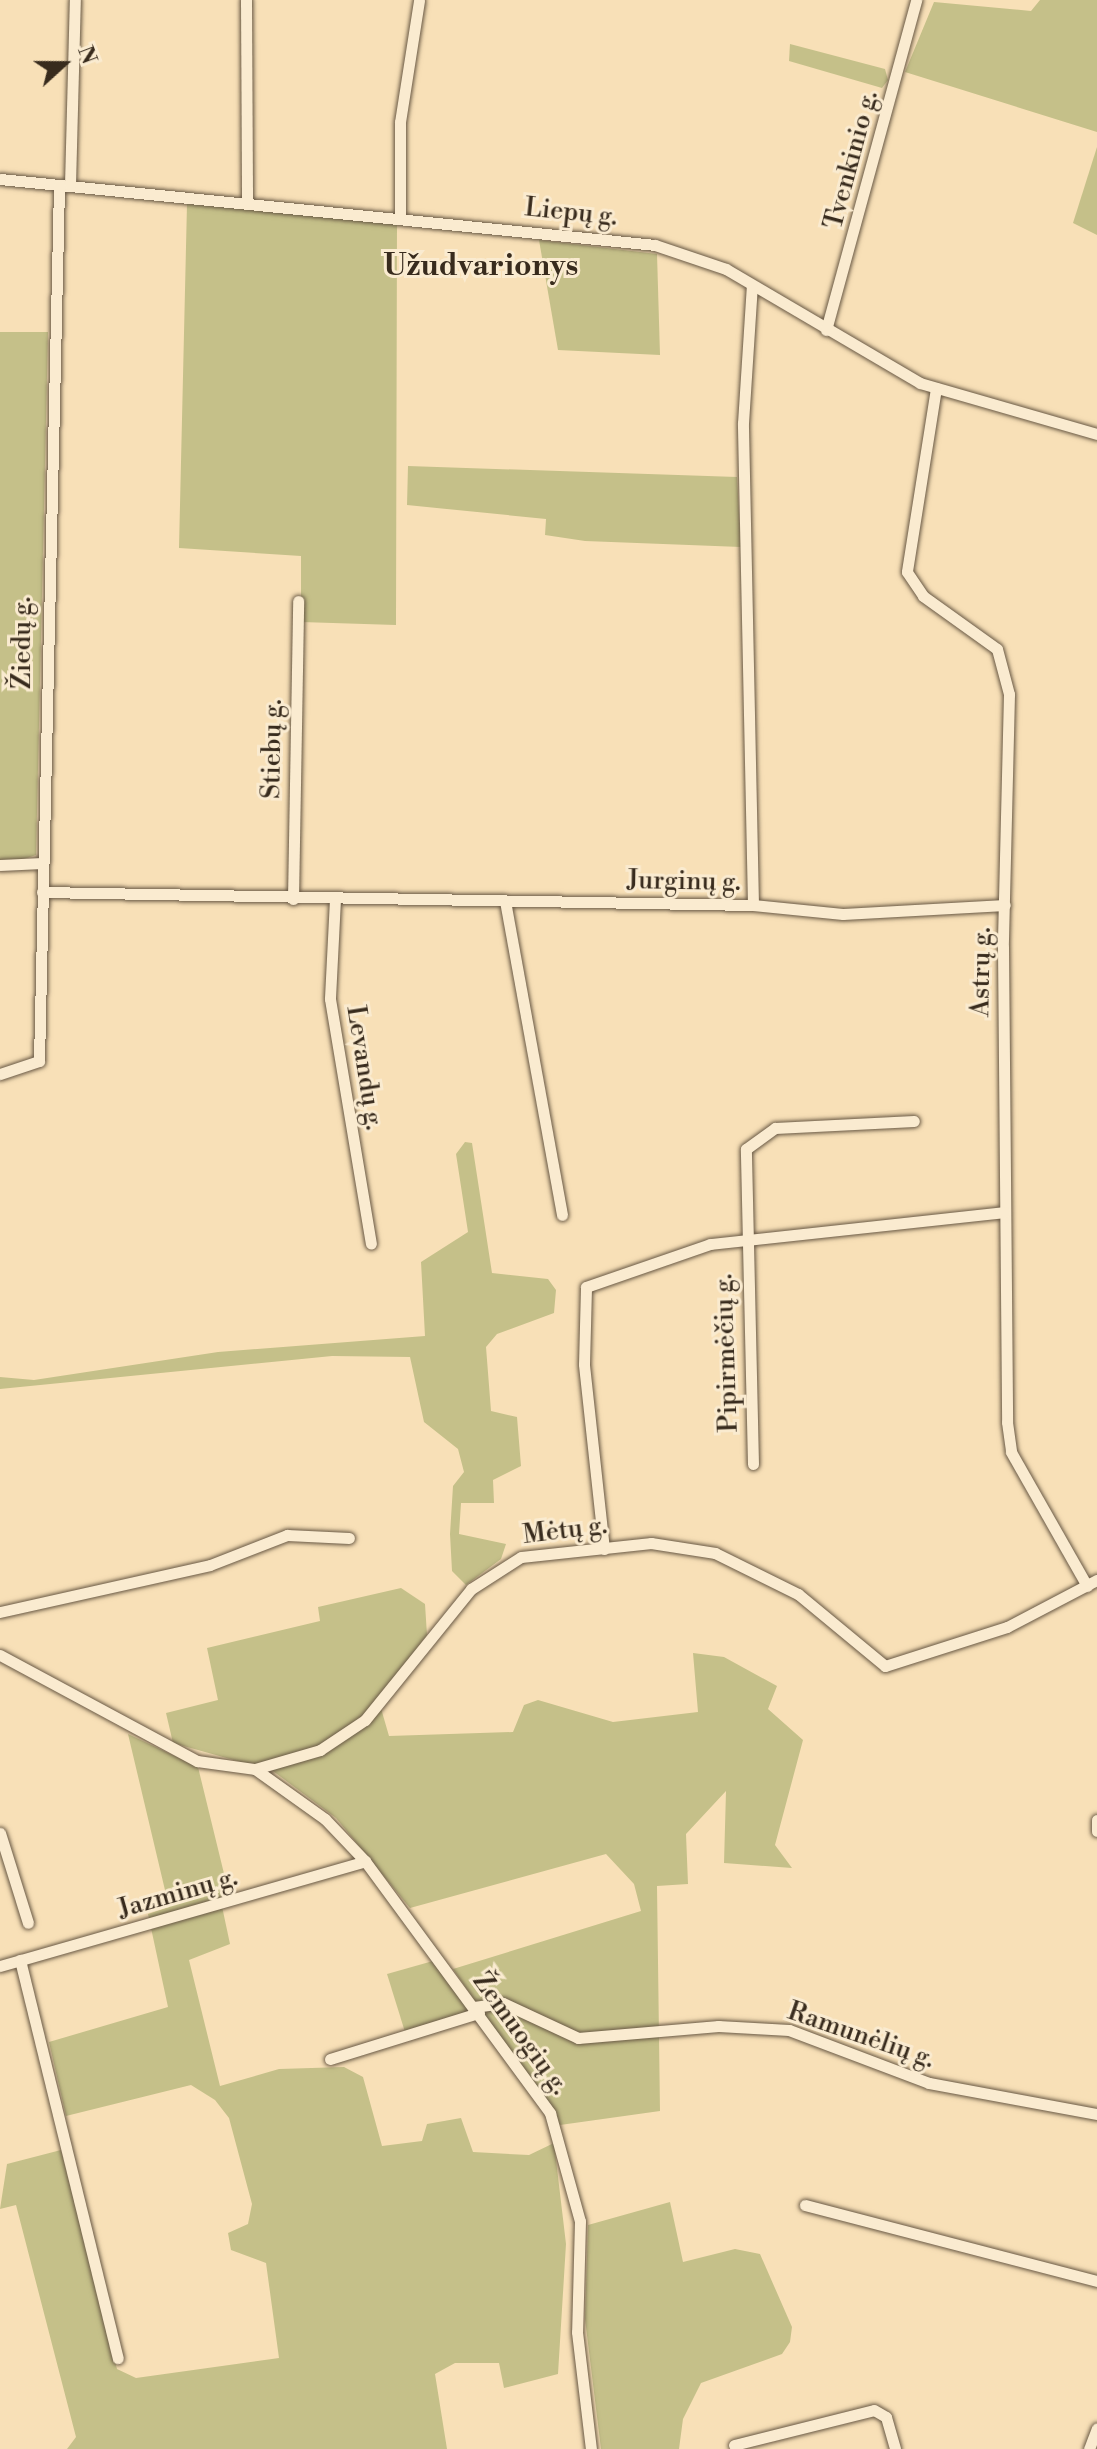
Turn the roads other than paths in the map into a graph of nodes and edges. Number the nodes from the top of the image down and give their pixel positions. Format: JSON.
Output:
{"nodes":[{"id":1,"x":75,"y":0,"type":"edge"},
{"id":2,"x":246,"y":0,"type":"edge"},
{"id":3,"x":419,"y":0,"type":"edge"},
{"id":4,"x":916,"y":0,"type":"edge"},
{"id":5,"x":0,"y":179,"type":"edge"},
{"id":6,"x":65,"y":185,"type":"junction"},
{"id":7,"x":247,"y":202,"type":"junction"},
{"id":8,"x":400,"y":217,"type":"junction"},
{"id":9,"x":752,"y":285,"type":"junction"},
{"id":10,"x":826,"y":330,"type":"junction"},
{"id":11,"x":936,"y":388,"type":"junction"},
{"id":12,"x":1097,"y":434,"type":"edge"},
{"id":13,"x":298,"y":601,"type":"dead end"},
{"id":14,"x":42,"y":863,"type":"junction"},
{"id":15,"x":0,"y":865,"type":"edge"},
{"id":16,"x":42,"y":892,"type":"junction"},
{"id":17,"x":293,"y":899,"type":"junction"},
{"id":18,"x":335,"y":899,"type":"junction"},
{"id":19,"x":505,"y":901,"type":"junction"},
{"id":20,"x":753,"y":905,"type":"junction"},
{"id":21,"x":1005,"y":905,"type":"junction"},
{"id":22,"x":0,"y":1074,"type":"edge"},
{"id":23,"x":914,"y":1121,"type":"dead end"},
{"id":24,"x":1004,"y":1212,"type":"junction"},
{"id":25,"x":562,"y":1215,"type":"dead end"},
{"id":26,"x":744,"y":1239,"type":"junction"},
{"id":27,"x":371,"y":1244,"type":"dead end"},
{"id":28,"x":753,"y":1464,"type":"dead end"},
{"id":29,"x":349,"y":1538,"type":"dead end"},
{"id":30,"x":604,"y":1549,"type":"junction"},
{"id":31,"x":1092,"y":1583,"type":"edge"},
{"id":32,"x":0,"y":1612,"type":"edge"},
{"id":33,"x":0,"y":1655,"type":"edge"},
{"id":34,"x":255,"y":1769,"type":"junction"},
{"id":35,"x":1097,"y":1820,"type":"edge"},
{"id":36,"x":1097,"y":1831,"type":"edge"},
{"id":37,"x":0,"y":1833,"type":"edge"},
{"id":38,"x":365,"y":1861,"type":"junction"},
{"id":39,"x":28,"y":1923,"type":"dead end"},
{"id":40,"x":20,"y":1960,"type":"junction"},
{"id":41,"x":0,"y":1966,"type":"edge"},
{"id":42,"x":477,"y":2010,"type":"junction"},
{"id":43,"x":330,"y":2059,"type":"dead end"},
{"id":44,"x":1097,"y":2114,"type":"edge"},
{"id":45,"x":805,"y":2205,"type":"dead end"},
{"id":46,"x":1097,"y":2281,"type":"edge"},
{"id":47,"x":118,"y":2358,"type":"dead end"},
{"id":48,"x":1097,"y":2428,"type":"edge"},
{"id":49,"x":734,"y":2445,"type":"dead end"},
{"id":50,"x":591,"y":2449,"type":"edge"},
{"id":51,"x":895,"y":2449,"type":"edge"},
{"id":52,"x":1089,"y":2449,"type":"edge"}],
"edges":[{"from":1,"to":6,"type":"street","name":"Žiedų g."},
{"from":2,"to":7,"type":"street"},
{"from":3,"to":8,"type":"street"},
{"from":4,"to":10,"type":"street","name":"Tvenkinio g."},
{"from":5,"to":6,"type":"street","name":"Liepų g."},
{"from":6,"to":7,"type":"street","name":"Liepų g."},
{"from":6,"to":14,"type":"street","name":"Žiedų g."},
{"from":7,"to":8,"type":"street","name":"Liepų g."},
{"from":8,"to":9,"type":"street","name":"Liepų g."},
{"from":9,"to":10,"type":"street","name":"Liepų g."},
{"from":9,"to":20,"type":"street","name":"Jurginų g."},
{"from":10,"to":11,"type":"street","name":"Liepų g."},
{"from":11,"to":12,"type":"street","name":"Liepų g."},
{"from":11,"to":21,"type":"street","name":"Astrų g."},
{"from":13,"to":17,"type":"street","name":"Stiebų g."},
{"from":14,"to":15,"type":"street"},
{"from":14,"to":16,"type":"street","name":"Žiedų g."},
{"from":16,"to":17,"type":"street","name":"Jurginų g."},
{"from":16,"to":22,"type":"street","name":"Žiedų g."},
{"from":17,"to":18,"type":"street","name":"Jurginų g."},
{"from":18,"to":19,"type":"street","name":"Jurginų g."},
{"from":18,"to":27,"type":"street","name":"Levandų g."},
{"from":19,"to":20,"type":"street","name":"Jurginų g."},
{"from":19,"to":25,"type":"street"},
{"from":20,"to":21,"type":"street"},
{"from":21,"to":24,"type":"street","name":"Astrų g."},
{"from":23,"to":26,"type":"street","name":"Pipirmėčių g."},
{"from":24,"to":26,"type":"street"},
{"from":24,"to":31,"type":"street","name":"Astrų g."},
{"from":26,"to":28,"type":"street","name":"Pipirmėčių g."},
{"from":26,"to":30,"type":"street"},
{"from":29,"to":32,"type":"street"},
{"from":30,"to":31,"type":"street","name":"Mėtų g."},
{"from":30,"to":34,"type":"street","name":"Mėtų g."},
{"from":33,"to":34,"type":"street","name":"Mėtų g."},
{"from":34,"to":38,"type":"street","name":"Žemuogių g."},
{"from":35,"to":36,"type":"street"},
{"from":37,"to":39,"type":"street"},
{"from":38,"to":40,"type":"street","name":"Jazminų g."},
{"from":38,"to":42,"type":"street","name":"Žemuogių g."},
{"from":40,"to":41,"type":"street","name":"Jazminų g."},
{"from":40,"to":47,"type":"street"},
{"from":42,"to":43,"type":"street","name":"Ramunėlių g."},
{"from":42,"to":44,"type":"street","name":"Ramunėlių g."},
{"from":42,"to":50,"type":"street","name":"Žemuogių g."},
{"from":45,"to":46,"type":"street"},
{"from":48,"to":52,"type":"street"},
{"from":49,"to":51,"type":"street"}]}
